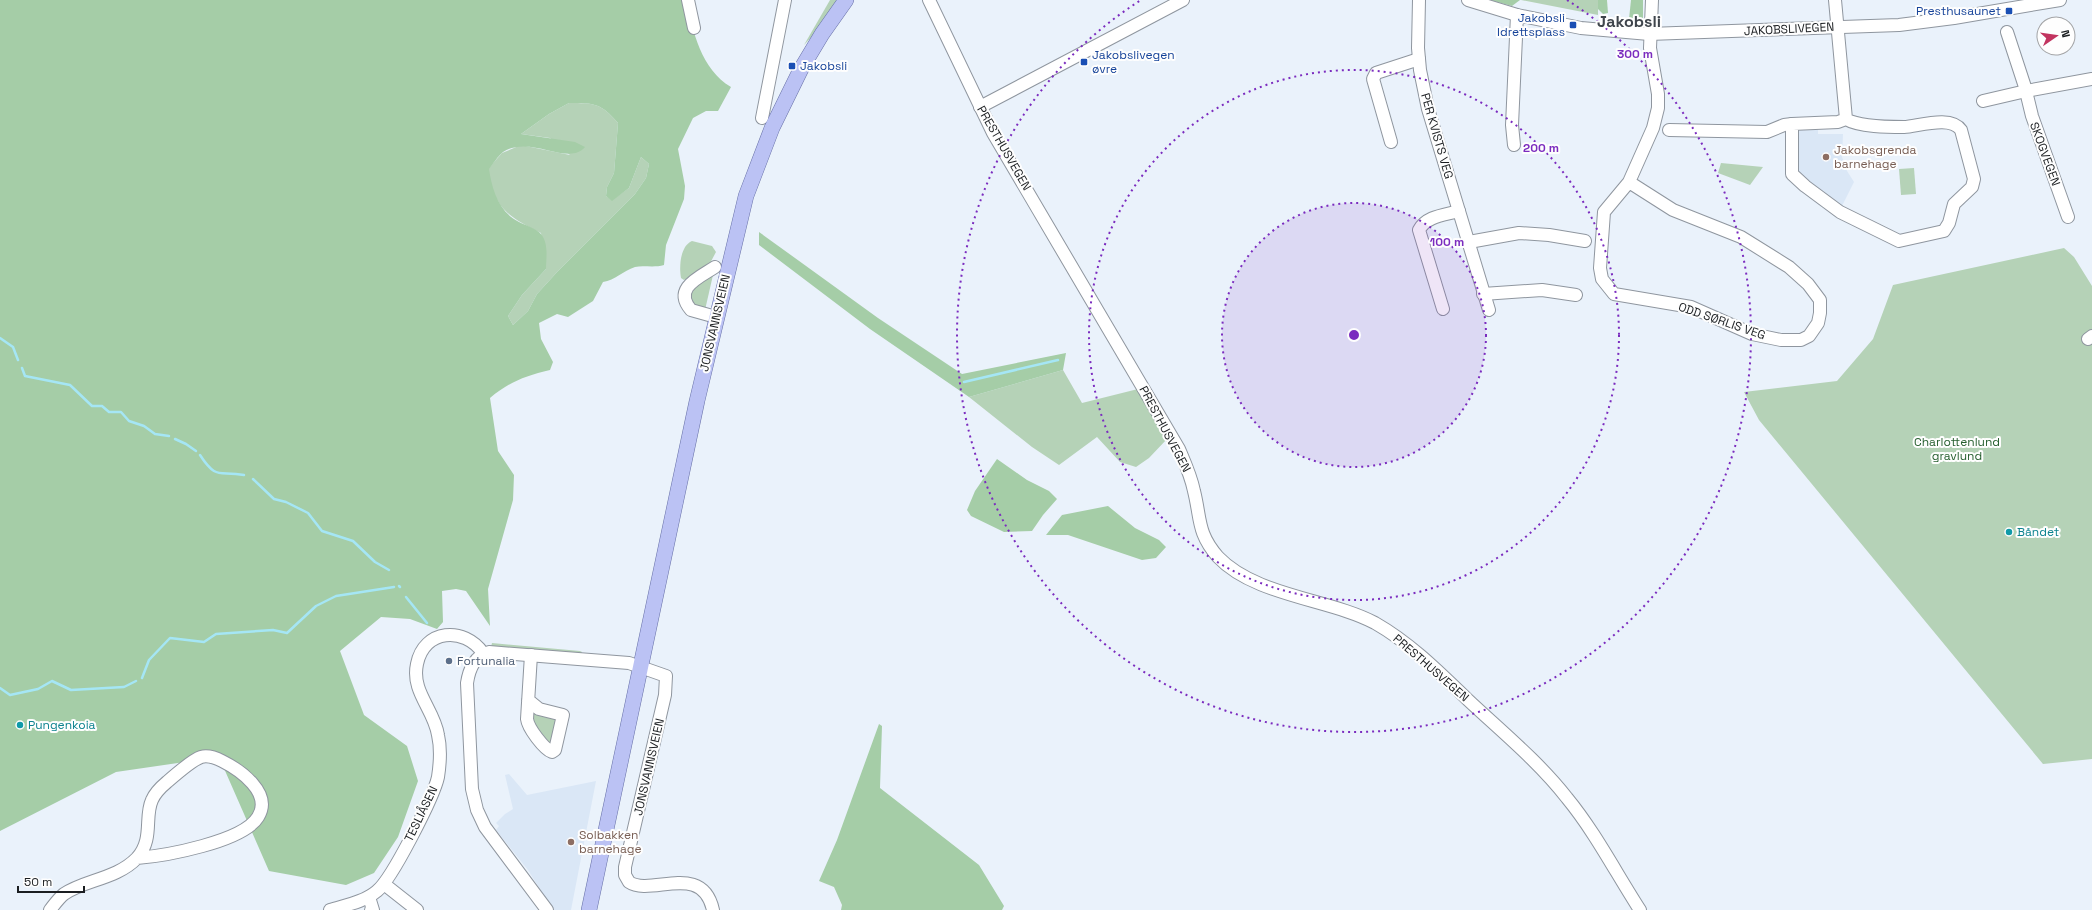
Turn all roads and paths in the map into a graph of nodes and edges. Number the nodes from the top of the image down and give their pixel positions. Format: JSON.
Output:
{"nodes":[{"id":1,"x":688,"y":0,"type":"edge"},
{"id":2,"x":785,"y":0,"type":"edge"},
{"id":3,"x":846,"y":0,"type":"edge"},
{"id":4,"x":929,"y":0,"type":"edge"},
{"id":5,"x":1183,"y":0,"type":"edge"},
{"id":6,"x":1419,"y":0,"type":"edge"},
{"id":7,"x":1468,"y":0,"type":"edge"},
{"id":8,"x":1652,"y":0,"type":"edge"},
{"id":9,"x":1835,"y":0,"type":"edge"},
{"id":10,"x":2060,"y":0,"type":"edge"},
{"id":11,"x":1517,"y":15,"type":"junction"},
{"id":12,"x":1838,"y":26,"type":"junction"},
{"id":13,"x":694,"y":28,"type":"dead end"},
{"id":14,"x":2006,"y":32,"type":"dead end"},
{"id":15,"x":1649,"y":34,"type":"junction"},
{"id":16,"x":1419,"y":59,"type":"junction"},
{"id":17,"x":2092,"y":79,"type":"edge"},
{"id":18,"x":2026,"y":91,"type":"junction"},
{"id":19,"x":1983,"y":101,"type":"dead end"},
{"id":20,"x":980,"y":107,"type":"junction"},
{"id":21,"x":762,"y":118,"type":"dead end"},
{"id":22,"x":1846,"y":119,"type":"junction"},
{"id":23,"x":1792,"y":124,"type":"junction"},
{"id":24,"x":1668,"y":130,"type":"dead end"},
{"id":25,"x":1391,"y":142,"type":"dead end"},
{"id":26,"x":1514,"y":145,"type":"dead end"},
{"id":27,"x":1629,"y":182,"type":"junction"},
{"id":28,"x":1459,"y":211,"type":"junction"},
{"id":29,"x":2068,"y":217,"type":"dead end"},
{"id":30,"x":1585,"y":241,"type":"dead end"},
{"id":31,"x":1469,"y":242,"type":"junction"},
{"id":32,"x":715,"y":267,"type":"dead end"},
{"id":33,"x":1483,"y":294,"type":"junction"},
{"id":34,"x":1576,"y":295,"type":"dead end"},
{"id":35,"x":1443,"y":309,"type":"dead end"},
{"id":36,"x":1489,"y":310,"type":"dead end"},
{"id":37,"x":716,"y":318,"type":"junction"},
{"id":38,"x":483,"y":653,"type":"junction"},
{"id":39,"x":531,"y":655,"type":"junction"},
{"id":40,"x":640,"y":666,"type":"junction"},
{"id":41,"x":528,"y":700,"type":"dead end"},
{"id":42,"x":137,"y":858,"type":"junction"},
{"id":43,"x":384,"y":884,"type":"junction"},
{"id":44,"x":368,"y":897,"type":"junction"},
{"id":45,"x":50,"y":910,"type":"edge"},
{"id":46,"x":330,"y":910,"type":"edge"},
{"id":47,"x":371,"y":910,"type":"edge"},
{"id":48,"x":417,"y":910,"type":"edge"},
{"id":49,"x":546,"y":910,"type":"edge"},
{"id":50,"x":589,"y":910,"type":"edge"},
{"id":51,"x":713,"y":910,"type":"edge"},
{"id":52,"x":1640,"y":910,"type":"edge"}],
"edges":[{"from":1,"to":13,"type":"street"},
{"from":2,"to":21,"type":"street"},
{"from":3,"to":37,"type":"main road","name":"JONSVANNSVEIEN"},
{"from":4,"to":20,"type":"street","name":"PRESTHUSVEGEN"},
{"from":5,"to":20,"type":"street"},
{"from":6,"to":16,"type":"street","name":"PER KVISTS VEG"},
{"from":7,"to":11,"type":"street","name":"JAKOBSLIVEGEN"},
{"from":8,"to":15,"type":"street","name":"ODD SØRLIS VEG"},
{"from":9,"to":12,"type":"street"},
{"from":10,"to":12,"type":"street","name":"JAKOBSLIVEGEN"},
{"from":11,"to":15,"type":"street","name":"JAKOBSLIVEGEN"},
{"from":11,"to":26,"type":"street"},
{"from":12,"to":15,"type":"street","name":"JAKOBSLIVEGEN"},
{"from":12,"to":22,"type":"street"},
{"from":14,"to":18,"type":"street","name":"SKOGVEGEN"},
{"from":15,"to":27,"type":"street","name":"ODD SØRLIS VEG"},
{"from":16,"to":25,"type":"street"},
{"from":16,"to":28,"type":"street","name":"PER KVISTS VEG"},
{"from":17,"to":18,"type":"street"},
{"from":18,"to":19,"type":"street"},
{"from":18,"to":29,"type":"street","name":"SKOGVEGEN"},
{"from":20,"to":52,"type":"street","name":"PRESTHUSVEGEN"},
{"from":22,"to":23,"type":"street"},
{"from":22,"to":23,"type":"street"},
{"from":23,"to":24,"type":"street"},
{"from":27,"to":27,"type":"street","name":"ODD SØRLIS VEG"},
{"from":28,"to":31,"type":"street","name":"PER KVISTS VEG"},
{"from":28,"to":35,"type":"street"},
{"from":30,"to":31,"type":"street"},
{"from":31,"to":33,"type":"street","name":"PER KVISTS VEG"},
{"from":32,"to":37,"type":"street"},
{"from":33,"to":34,"type":"street"},
{"from":33,"to":36,"type":"street","name":"PER KVISTS VEG"},
{"from":37,"to":40,"type":"main road","name":"JONSVANNSVEIEN"},
{"from":38,"to":39,"type":"street"},
{"from":38,"to":43,"type":"street","name":"TESLIÅSEN"},
{"from":38,"to":49,"type":"street"},
{"from":39,"to":40,"type":"street"},
{"from":39,"to":41,"type":"street"},
{"from":40,"to":50,"type":"main road","name":"JONSVANNSVEIEN"},
{"from":40,"to":51,"type":"street","name":"JONSVANNSVEIEN"},
{"from":42,"to":42,"type":"street"},
{"from":42,"to":45,"type":"street"},
{"from":43,"to":44,"type":"street","name":"TESLIÅSEN"},
{"from":43,"to":48,"type":"street"},
{"from":44,"to":46,"type":"street","name":"TESLIÅSEN"},
{"from":44,"to":47,"type":"street"}]}
